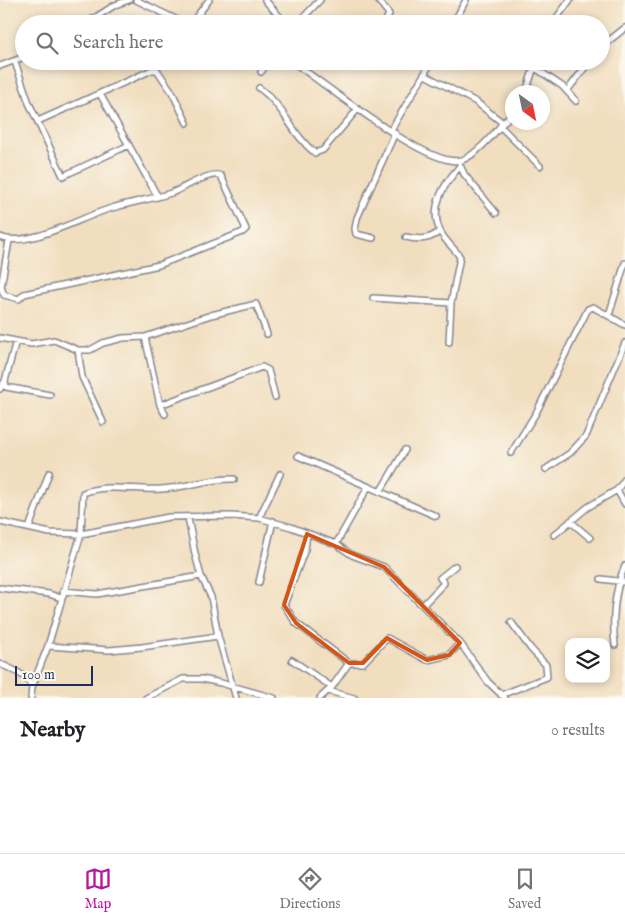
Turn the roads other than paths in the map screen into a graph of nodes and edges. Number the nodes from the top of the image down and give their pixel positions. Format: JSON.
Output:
{"nodes":[{"id":1,"x":129,"y":0,"type":"edge"},
{"id":2,"x":136,"y":0,"type":"edge"},
{"id":3,"x":151,"y":0,"type":"edge"},
{"id":4,"x":209,"y":0,"type":"edge"},
{"id":5,"x":265,"y":0,"type":"edge"},
{"id":6,"x":320,"y":0,"type":"edge"},
{"id":7,"x":378,"y":0,"type":"edge"},
{"id":8,"x":466,"y":0,"type":"edge"},
{"id":9,"x":570,"y":0,"type":"edge"},
{"id":10,"x":153,"y":6,"type":"junction"},
{"id":11,"x":99,"y":15,"type":"edge"},
{"id":12,"x":170,"y":15,"type":"edge"},
{"id":13,"x":198,"y":15,"type":"edge"},
{"id":14,"x":278,"y":15,"type":"edge"},
{"id":15,"x":306,"y":15,"type":"edge"},
{"id":16,"x":388,"y":15,"type":"edge"},
{"id":17,"x":458,"y":15,"type":"edge"},
{"id":18,"x":559,"y":15,"type":"edge"},
{"id":19,"x":625,"y":28,"type":"edge"},
{"id":20,"x":610,"y":40,"type":"edge"},
{"id":21,"x":15,"y":62,"type":"edge"},
{"id":22,"x":0,"y":66,"type":"edge"},
{"id":23,"x":17,"y":70,"type":"edge"},
{"id":24,"x":303,"y":70,"type":"edge"},
{"id":25,"x":427,"y":70,"type":"edge"},
{"id":26,"x":534,"y":70,"type":"edge"},
{"id":27,"x":538,"y":70,"type":"edge"},
{"id":28,"x":583,"y":70,"type":"edge"},
{"id":29,"x":424,"y":75,"type":"junction"},
{"id":30,"x":529,"y":85,"type":"edge"},
{"id":31,"x":259,"y":88,"type":"dead end"},
{"id":32,"x":567,"y":91,"type":"junction"},
{"id":33,"x":100,"y":94,"type":"junction"},
{"id":34,"x":576,"y":100,"type":"dead end"},
{"id":35,"x":357,"y":110,"type":"junction"},
{"id":36,"x":38,"y":121,"type":"junction"},
{"id":37,"x":505,"y":121,"type":"edge"},
{"id":38,"x":188,"y":123,"type":"dead end"},
{"id":39,"x":501,"y":125,"type":"junction"},
{"id":40,"x":393,"y":131,"type":"junction"},
{"id":41,"x":129,"y":145,"type":"junction"},
{"id":42,"x":462,"y":160,"type":"junction"},
{"id":43,"x":460,"y":166,"type":"junction"},
{"id":44,"x":540,"y":166,"type":"dead end"},
{"id":45,"x":158,"y":197,"type":"junction"},
{"id":46,"x":496,"y":213,"type":"dead end"},
{"id":47,"x":440,"y":231,"type":"junction"},
{"id":48,"x":0,"y":236,"type":"edge"},
{"id":49,"x":406,"y":237,"type":"dead end"},
{"id":50,"x":373,"y":238,"type":"dead end"},
{"id":51,"x":9,"y":240,"type":"junction"},
{"id":52,"x":625,"y":263,"type":"edge"},
{"id":53,"x":373,"y":298,"type":"dead end"},
{"id":54,"x":451,"y":303,"type":"junction"},
{"id":55,"x":609,"y":315,"type":"junction"},
{"id":56,"x":625,"y":325,"type":"edge"},
{"id":57,"x":267,"y":334,"type":"dead end"},
{"id":58,"x":145,"y":337,"type":"junction"},
{"id":59,"x":0,"y":338,"type":"edge"},
{"id":60,"x":16,"y":341,"type":"junction"},
{"id":61,"x":449,"y":342,"type":"dead end"},
{"id":62,"x":625,"y":343,"type":"edge"},
{"id":63,"x":78,"y":350,"type":"junction"},
{"id":64,"x":623,"y":353,"type":"edge"},
{"id":65,"x":3,"y":386,"type":"edge"},
{"id":66,"x":50,"y":395,"type":"dead end"},
{"id":67,"x":275,"y":397,"type":"dead end"},
{"id":68,"x":160,"y":405,"type":"junction"},
{"id":69,"x":165,"y":414,"type":"dead end"},
{"id":70,"x":103,"y":422,"type":"dead end"},
{"id":71,"x":405,"y":450,"type":"dead end"},
{"id":72,"x":511,"y":454,"type":"dead end"},
{"id":73,"x":298,"y":456,"type":"dead end"},
{"id":74,"x":546,"y":469,"type":"dead end"},
{"id":75,"x":49,"y":473,"type":"dead end"},
{"id":76,"x":280,"y":474,"type":"dead end"},
{"id":77,"x":625,"y":478,"type":"edge"},
{"id":78,"x":234,"y":479,"type":"dead end"},
{"id":79,"x":368,"y":487,"type":"junction"},
{"id":80,"x":617,"y":490,"type":"junction"},
{"id":81,"x":380,"y":492,"type":"junction"},
{"id":82,"x":625,"y":504,"type":"edge"},
{"id":83,"x":436,"y":516,"type":"dead end"},
{"id":84,"x":188,"y":518,"type":"junction"},
{"id":85,"x":259,"y":518,"type":"junction"},
{"id":86,"x":273,"y":521,"type":"junction"},
{"id":87,"x":570,"y":521,"type":"junction"},
{"id":88,"x":0,"y":522,"type":"edge"},
{"id":89,"x":29,"y":528,"type":"junction"},
{"id":90,"x":81,"y":534,"type":"junction"},
{"id":91,"x":307,"y":534,"type":"junction"},
{"id":92,"x":554,"y":536,"type":"dead end"},
{"id":93,"x":590,"y":538,"type":"dead end"},
{"id":94,"x":336,"y":544,"type":"junction"},
{"id":95,"x":455,"y":566,"type":"dead end"},
{"id":96,"x":625,"y":566,"type":"edge"},
{"id":97,"x":201,"y":576,"type":"junction"},
{"id":98,"x":601,"y":579,"type":"dead end"},
{"id":99,"x":259,"y":582,"type":"dead end"},
{"id":100,"x":622,"y":582,"type":"edge"},
{"id":101,"x":0,"y":588,"type":"edge"},
{"id":102,"x":63,"y":591,"type":"junction"},
{"id":103,"x":61,"y":598,"type":"junction"},
{"id":104,"x":423,"y":606,"type":"junction"},
{"id":105,"x":511,"y":622,"type":"dead end"},
{"id":106,"x":218,"y":636,"type":"junction"},
{"id":107,"x":460,"y":643,"type":"junction"},
{"id":108,"x":615,"y":645,"type":"dead end"},
{"id":109,"x":48,"y":646,"type":"junction"},
{"id":110,"x":292,"y":660,"type":"dead end"},
{"id":111,"x":349,"y":662,"type":"junction"},
{"id":112,"x":0,"y":664,"type":"edge"},
{"id":113,"x":32,"y":687,"type":"junction"},
{"id":114,"x":233,"y":688,"type":"junction"},
{"id":115,"x":330,"y":689,"type":"junction"},
{"id":116,"x":503,"y":697,"type":"edge"},
{"id":117,"x":31,"y":698,"type":"edge"},
{"id":118,"x":146,"y":698,"type":"edge"},
{"id":119,"x":236,"y":698,"type":"edge"},
{"id":120,"x":274,"y":698,"type":"edge"},
{"id":121,"x":320,"y":698,"type":"edge"},
{"id":122,"x":354,"y":698,"type":"edge"}],
"edges":[{"from":1,"to":11,"type":"street"},
{"from":2,"to":10,"type":"street"},
{"from":3,"to":10,"type":"street"},
{"from":4,"to":13,"type":"street"},
{"from":5,"to":14,"type":"street"},
{"from":6,"to":15,"type":"street"},
{"from":7,"to":16,"type":"street"},
{"from":8,"to":17,"type":"street"},
{"from":9,"to":18,"type":"street"},
{"from":10,"to":12,"type":"street"},
{"from":19,"to":20,"type":"street"},
{"from":21,"to":22,"type":"street"},
{"from":23,"to":36,"type":"street"},
{"from":24,"to":35,"type":"street"},
{"from":25,"to":29,"type":"street"},
{"from":26,"to":30,"type":"street"},
{"from":27,"to":32,"type":"street"},
{"from":28,"to":32,"type":"street"},
{"from":29,"to":39,"type":"street"},
{"from":29,"to":40,"type":"street"},
{"from":31,"to":35,"type":"street"},
{"from":32,"to":34,"type":"street"},
{"from":33,"to":36,"type":"street"},
{"from":33,"to":38,"type":"street"},
{"from":33,"to":41,"type":"street"},
{"from":35,"to":40,"type":"street"},
{"from":36,"to":41,"type":"street"},
{"from":37,"to":39,"type":"street"},
{"from":39,"to":42,"type":"street"},
{"from":39,"to":44,"type":"street"},
{"from":40,"to":42,"type":"street"},
{"from":40,"to":50,"type":"street"},
{"from":41,"to":45,"type":"street"},
{"from":42,"to":43,"type":"street"},
{"from":43,"to":46,"type":"street"},
{"from":43,"to":47,"type":"street"},
{"from":45,"to":51,"type":"street"},
{"from":45,"to":51,"type":"street"},
{"from":47,"to":49,"type":"street"},
{"from":47,"to":54,"type":"street"},
{"from":48,"to":51,"type":"street"},
{"from":52,"to":55,"type":"street"},
{"from":53,"to":54,"type":"street"},
{"from":54,"to":61,"type":"street"},
{"from":55,"to":56,"type":"street"},
{"from":55,"to":72,"type":"street"},
{"from":57,"to":58,"type":"street"},
{"from":58,"to":63,"type":"street"},
{"from":58,"to":68,"type":"street"},
{"from":59,"to":60,"type":"street"},
{"from":60,"to":63,"type":"street"},
{"from":60,"to":65,"type":"street"},
{"from":62,"to":64,"type":"street"},
{"from":63,"to":70,"type":"street"},
{"from":64,"to":74,"type":"street"},
{"from":65,"to":66,"type":"street"},
{"from":67,"to":68,"type":"street"},
{"from":68,"to":69,"type":"street"},
{"from":71,"to":81,"type":"street"},
{"from":73,"to":79,"type":"street"},
{"from":75,"to":89,"type":"street"},
{"from":76,"to":85,"type":"street"},
{"from":77,"to":80,"type":"street"},
{"from":78,"to":90,"type":"street"},
{"from":79,"to":81,"type":"street"},
{"from":79,"to":94,"type":"street"},
{"from":80,"to":82,"type":"street"},
{"from":80,"to":87,"type":"street"},
{"from":81,"to":83,"type":"street"},
{"from":84,"to":85,"type":"street"},
{"from":84,"to":90,"type":"street"},
{"from":84,"to":97,"type":"street"},
{"from":85,"to":86,"type":"street"},
{"from":86,"to":91,"type":"street"},
{"from":86,"to":99,"type":"street"},
{"from":87,"to":92,"type":"street"},
{"from":87,"to":93,"type":"street"},
{"from":88,"to":89,"type":"street"},
{"from":89,"to":90,"type":"street"},
{"from":90,"to":102,"type":"street"},
{"from":91,"to":94,"type":"street"},
{"from":91,"to":111,"type":"street"},
{"from":94,"to":104,"type":"street"},
{"from":95,"to":104,"type":"street"},
{"from":96,"to":100,"type":"street"},
{"from":97,"to":102,"type":"street"},
{"from":97,"to":106,"type":"street"},
{"from":98,"to":100,"type":"street"},
{"from":100,"to":108,"type":"street"},
{"from":101,"to":103,"type":"street"},
{"from":102,"to":103,"type":"street"},
{"from":103,"to":109,"type":"street"},
{"from":104,"to":107,"type":"street"},
{"from":105,"to":116,"type":"street"},
{"from":106,"to":109,"type":"street"},
{"from":106,"to":114,"type":"street"},
{"from":107,"to":111,"type":"street"},
{"from":107,"to":116,"type":"street"},
{"from":109,"to":113,"type":"street"},
{"from":110,"to":115,"type":"street"},
{"from":111,"to":115,"type":"street"},
{"from":112,"to":113,"type":"street"},
{"from":113,"to":117,"type":"street"},
{"from":114,"to":118,"type":"street"},
{"from":114,"to":119,"type":"street"},
{"from":114,"to":120,"type":"street"},
{"from":115,"to":121,"type":"street"},
{"from":115,"to":122,"type":"street"}]}
